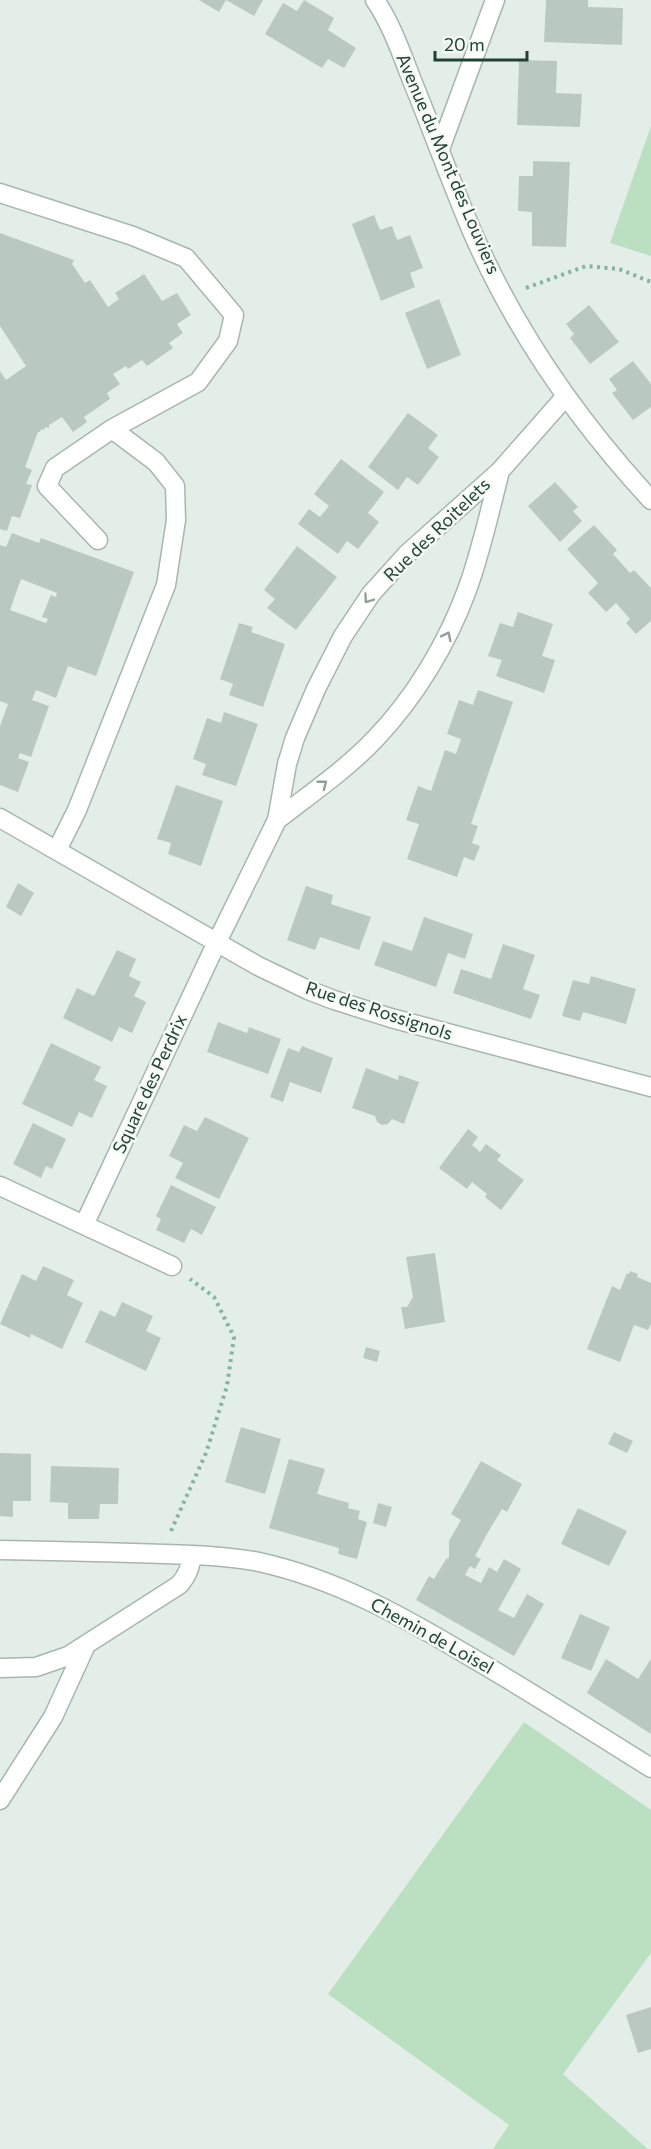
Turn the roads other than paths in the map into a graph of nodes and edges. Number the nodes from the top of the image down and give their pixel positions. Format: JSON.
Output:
{"nodes":[{"id":1,"x":375,"y":0,"type":"edge"},
{"id":2,"x":495,"y":0,"type":"edge"},
{"id":3,"x":440,"y":149,"type":"junction"},
{"id":4,"x":0,"y":193,"type":"edge"},
{"id":5,"x":567,"y":396,"type":"junction"},
{"id":6,"x":112,"y":429,"type":"junction"},
{"id":7,"x":500,"y":471,"type":"junction"},
{"id":8,"x":651,"y":500,"type":"edge"},
{"id":9,"x":98,"y":540,"type":"dead end"},
{"id":10,"x":0,"y":818,"type":"edge"},
{"id":11,"x":277,"y":820,"type":"junction"},
{"id":12,"x":57,"y":850,"type":"junction"},
{"id":13,"x":217,"y":942,"type":"junction"},
{"id":14,"x":651,"y":1087,"type":"edge"},
{"id":15,"x":0,"y":1186,"type":"edge"},
{"id":16,"x":84,"y":1225,"type":"junction"},
{"id":17,"x":172,"y":1266,"type":"road end"},
{"id":18,"x":0,"y":1550,"type":"edge"},
{"id":19,"x":192,"y":1555,"type":"junction"},
{"id":20,"x":86,"y":1645,"type":"junction"},
{"id":21,"x":0,"y":1668,"type":"edge"},
{"id":22,"x":651,"y":1768,"type":"edge"},
{"id":23,"x":0,"y":1800,"type":"edge"}],
"edges":[{"from":1,"to":3,"type":"street","name":"Avenue du Mont des Louviers"},
{"from":2,"to":3,"type":"street"},
{"from":3,"to":5,"type":"street","name":"Avenue du Mont des Louviers"},
{"from":4,"to":6,"type":"street"},
{"from":5,"to":7,"type":"street","name":"Rue des Roitelets"},
{"from":5,"to":8,"type":"street","name":"Avenue du Mont des Louviers"},
{"from":6,"to":9,"type":"street"},
{"from":6,"to":12,"type":"street"},
{"from":7,"to":11,"type":"street","name":"Rue des Roitelets","one_way":true},
{"from":11,"to":7,"type":"street","name":"Rue des Roitelets","one_way":true},
{"from":10,"to":12,"type":"street","name":"Rue des Rossignols"},
{"from":11,"to":13,"type":"street","name":"Rue des Roitelets"},
{"from":12,"to":13,"type":"street","name":"Rue des Rossignols"},
{"from":13,"to":14,"type":"street","name":"Rue des Rossignols"},
{"from":13,"to":16,"type":"street","name":"Square des Perdrix"},
{"from":15,"to":16,"type":"street"},
{"from":16,"to":17,"type":"street"},
{"from":18,"to":19,"type":"street","name":"Chemin de Loisel"},
{"from":19,"to":20,"type":"street"},
{"from":19,"to":22,"type":"street","name":"Chemin de Loisel"},
{"from":20,"to":21,"type":"street"},
{"from":20,"to":23,"type":"street"}]}
